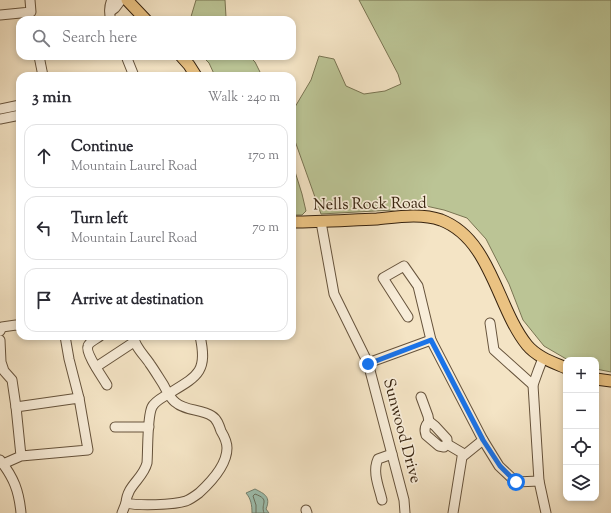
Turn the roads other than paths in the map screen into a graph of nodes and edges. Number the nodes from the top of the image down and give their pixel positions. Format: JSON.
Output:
{"nodes":[{"id":1,"x":30,"y":0,"type":"edge"},
{"id":2,"x":112,"y":0,"type":"edge"},
{"id":3,"x":121,"y":0,"type":"edge"},
{"id":4,"x":127,"y":0,"type":"edge"},
{"id":5,"x":0,"y":15,"type":"edge"},
{"id":6,"x":111,"y":16,"type":"edge"},
{"id":7,"x":142,"y":16,"type":"edge"},
{"id":8,"x":40,"y":60,"type":"edge"},
{"id":9,"x":128,"y":60,"type":"edge"},
{"id":10,"x":185,"y":60,"type":"edge"},
{"id":11,"x":42,"y":72,"type":"edge"},
{"id":12,"x":132,"y":72,"type":"edge"},
{"id":13,"x":194,"y":72,"type":"edge"},
{"id":14,"x":16,"y":106,"type":"edge"},
{"id":15,"x":0,"y":109,"type":"edge"},
{"id":16,"x":16,"y":116,"type":"edge"},
{"id":17,"x":1,"y":119,"type":"edge"},
{"id":18,"x":296,"y":222,"type":"edge"},
{"id":19,"x":321,"y":222,"type":"junction"},
{"id":20,"x":408,"y":317,"type":"dead end"},
{"id":21,"x":490,"y":323,"type":"dead end"},
{"id":22,"x":16,"y":325,"type":"edge"},
{"id":23,"x":0,"y":331,"type":"edge"},
{"id":24,"x":0,"y":340,"type":"edge"},
{"id":25,"x":66,"y":340,"type":"edge"},
{"id":26,"x":94,"y":340,"type":"edge"},
{"id":27,"x":133,"y":340,"type":"edge"},
{"id":28,"x":135,"y":340,"type":"edge"},
{"id":29,"x":201,"y":340,"type":"edge"},
{"id":30,"x":431,"y":340,"type":"junction"},
{"id":31,"x":543,"y":358,"type":"junction"},
{"id":32,"x":0,"y":362,"type":"edge"},
{"id":33,"x":368,"y":364,"type":"junction"},
{"id":34,"x":96,"y":367,"type":"junction"},
{"id":35,"x":563,"y":367,"type":"edge"},
{"id":36,"x":599,"y":379,"type":"edge"},
{"id":37,"x":611,"y":381,"type":"edge"},
{"id":38,"x":107,"y":385,"type":"dead end"},
{"id":39,"x":533,"y":386,"type":"junction"},
{"id":40,"x":168,"y":394,"type":"junction"},
{"id":41,"x":422,"y":397,"type":"dead end"},
{"id":42,"x":79,"y":398,"type":"junction"},
{"id":43,"x":16,"y":407,"type":"junction"},
{"id":44,"x":429,"y":422,"type":"junction"},
{"id":45,"x":116,"y":427,"type":"dead end"},
{"id":46,"x":149,"y":427,"type":"junction"},
{"id":47,"x":483,"y":440,"type":"junction"},
{"id":48,"x":447,"y":444,"type":"junction"},
{"id":49,"x":392,"y":454,"type":"junction"},
{"id":50,"x":464,"y":454,"type":"junction"},
{"id":51,"x":20,"y":456,"type":"junction"},
{"id":52,"x":1,"y":462,"type":"edge"},
{"id":53,"x":539,"y":482,"type":"junction"},
{"id":54,"x":382,"y":500,"type":"dead end"},
{"id":55,"x":126,"y":503,"type":"junction"},
{"id":56,"x":21,"y":513,"type":"edge"},
{"id":57,"x":122,"y":513,"type":"edge"},
{"id":58,"x":130,"y":513,"type":"edge"},
{"id":59,"x":405,"y":513,"type":"edge"},
{"id":60,"x":453,"y":513,"type":"edge"},
{"id":61,"x":546,"y":513,"type":"edge"}],
"edges":[{"from":1,"to":5,"type":"street"},
{"from":2,"to":6,"type":"street"},
{"from":3,"to":6,"type":"street"},
{"from":4,"to":7,"type":"main road"},
{"from":8,"to":11,"type":"street"},
{"from":9,"to":12,"type":"street"},
{"from":10,"to":13,"type":"main road"},
{"from":14,"to":15,"type":"street"},
{"from":15,"to":17,"type":"street"},
{"from":16,"to":17,"type":"street"},
{"from":18,"to":19,"type":"main road","name":"Nells Rock Road"},
{"from":19,"to":31,"type":"main road","name":"Nells Rock Road"},
{"from":19,"to":33,"type":"street","name":"Sunwood Drive"},
{"from":20,"to":30,"type":"street"},
{"from":21,"to":39,"type":"street"},
{"from":22,"to":23,"type":"street"},
{"from":24,"to":32,"type":"street"},
{"from":25,"to":42,"type":"street"},
{"from":26,"to":34,"type":"street"},
{"from":27,"to":34,"type":"street"},
{"from":28,"to":40,"type":"street"},
{"from":29,"to":40,"type":"street"},
{"from":30,"to":33,"type":"street"},
{"from":30,"to":47,"type":"street"},
{"from":31,"to":35,"type":"main road","name":"Nells Rock Road"},
{"from":31,"to":39,"type":"street"},
{"from":32,"to":43,"type":"street"},
{"from":33,"to":49,"type":"street","name":"Sunwood Drive"},
{"from":34,"to":38,"type":"street"},
{"from":36,"to":37,"type":"main road"},
{"from":39,"to":53,"type":"street"},
{"from":40,"to":46,"type":"street"},
{"from":40,"to":55,"type":"street"},
{"from":41,"to":44,"type":"street"},
{"from":42,"to":43,"type":"street"},
{"from":42,"to":51,"type":"street"},
{"from":43,"to":51,"type":"street"},
{"from":44,"to":48,"type":"street"},
{"from":44,"to":48,"type":"street"},
{"from":45,"to":46,"type":"street"},
{"from":46,"to":55,"type":"street"},
{"from":47,"to":50,"type":"street"},
{"from":47,"to":53,"type":"street"},
{"from":48,"to":50,"type":"street"},
{"from":49,"to":54,"type":"street"},
{"from":49,"to":59,"type":"street","name":"Sunwood Drive"},
{"from":50,"to":60,"type":"street"},
{"from":51,"to":52,"type":"street"},
{"from":52,"to":56,"type":"street"},
{"from":53,"to":61,"type":"street"},
{"from":55,"to":57,"type":"street"},
{"from":55,"to":58,"type":"street"}]}
